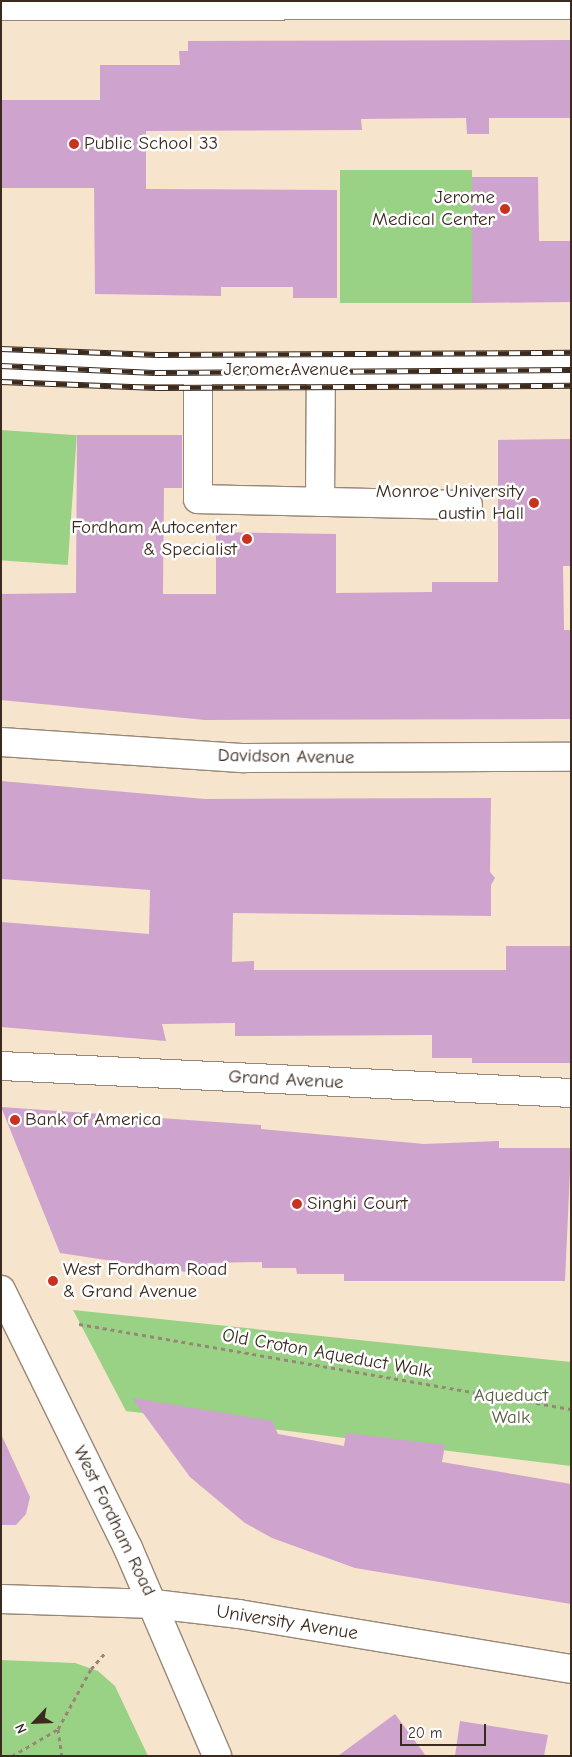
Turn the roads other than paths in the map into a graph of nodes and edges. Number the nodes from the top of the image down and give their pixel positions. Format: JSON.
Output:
{"nodes":[{"id":1,"x":571,"y":5,"type":"edge"},
{"id":2,"x":1,"y":6,"type":"edge"},
{"id":3,"x":1,"y":365,"type":"edge"},
{"id":4,"x":321,"y":370,"type":"junction"},
{"id":5,"x":571,"y":370,"type":"edge"},
{"id":6,"x":198,"y":371,"type":"junction"},
{"id":7,"x":320,"y":502,"type":"junction"},
{"id":8,"x":468,"y":505,"type":"dead end"},
{"id":9,"x":1,"y":742,"type":"edge"},
{"id":10,"x":571,"y":757,"type":"edge"},
{"id":11,"x":1,"y":1066,"type":"edge"},
{"id":12,"x":571,"y":1093,"type":"edge"},
{"id":13,"x":1,"y":1290,"type":"edge"},
{"id":14,"x":1,"y":1599,"type":"edge"},
{"id":15,"x":154,"y":1604,"type":"junction"},
{"id":16,"x":571,"y":1669,"type":"edge"},
{"id":17,"x":217,"y":1756,"type":"edge"}],
"edges":[{"from":1,"to":2,"type":"street"},
{"from":3,"to":6,"type":"street","name":"Jerome Avenue"},
{"from":4,"to":5,"type":"street","name":"Jerome Avenue"},
{"from":4,"to":6,"type":"street","name":"Jerome Avenue"},
{"from":4,"to":7,"type":"street"},
{"from":6,"to":7,"type":"street"},
{"from":7,"to":8,"type":"street"},
{"from":9,"to":10,"type":"street","name":"Davidson Avenue"},
{"from":11,"to":12,"type":"street","name":"Grand Avenue"},
{"from":13,"to":15,"type":"street","name":"West Fordham Road"},
{"from":14,"to":15,"type":"street","name":"University Avenue"},
{"from":15,"to":16,"type":"street","name":"University Avenue"},
{"from":15,"to":17,"type":"street","name":"West Fordham Road"}]}
